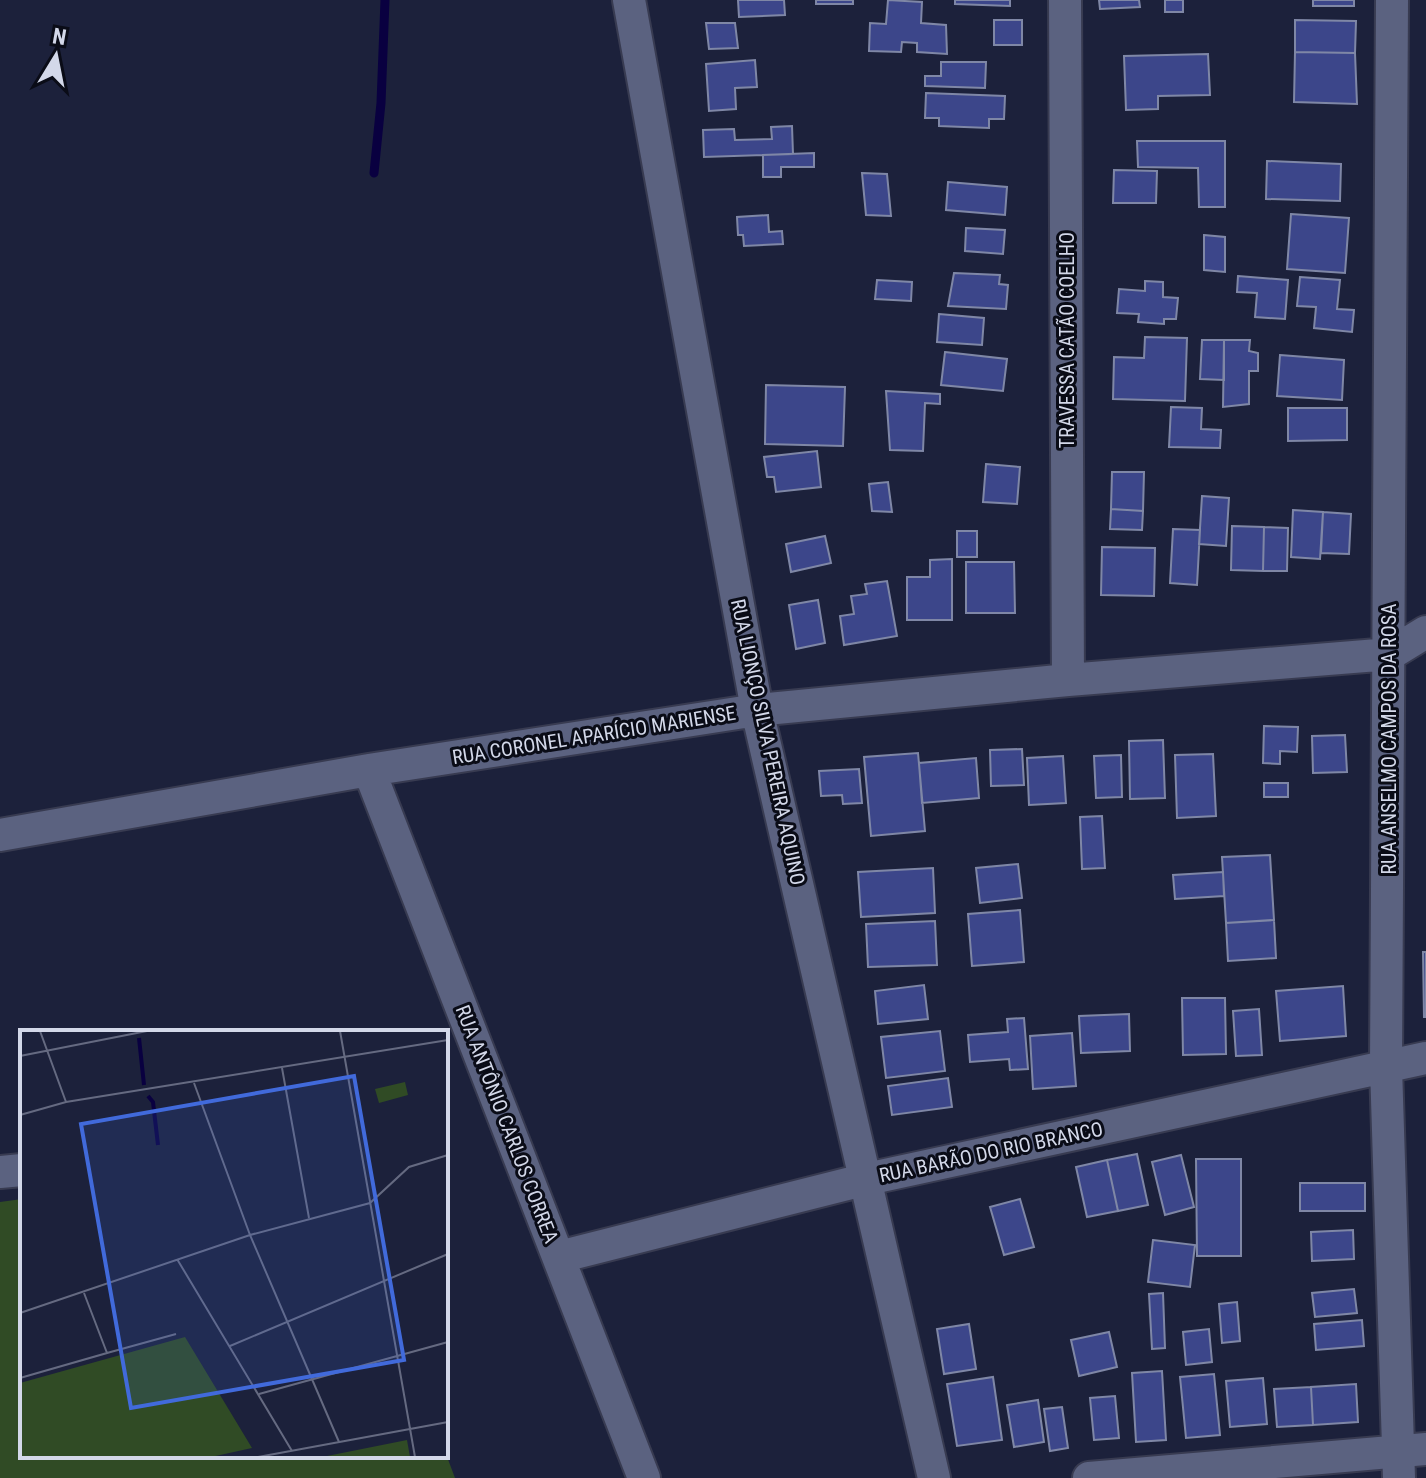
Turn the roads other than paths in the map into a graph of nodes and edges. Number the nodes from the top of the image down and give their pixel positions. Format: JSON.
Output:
{"nodes":[{"id":1,"x":629,"y":0,"type":"edge"},
{"id":2,"x":1065,"y":0,"type":"edge"},
{"id":3,"x":1392,"y":0,"type":"edge"},
{"id":4,"x":1426,"y":632,"type":"edge"},
{"id":5,"x":1390,"y":654,"type":"junction"},
{"id":6,"x":1068,"y":680,"type":"junction"},
{"id":7,"x":757,"y":710,"type":"junction"},
{"id":8,"x":369,"y":770,"type":"junction"},
{"id":9,"x":0,"y":835,"type":"edge"},
{"id":10,"x":1426,"y":1058,"type":"edge"},
{"id":11,"x":1386,"y":1067,"type":"junction"},
{"id":12,"x":20,"y":1170,"type":"edge"},
{"id":13,"x":0,"y":1172,"type":"edge"},
{"id":14,"x":867,"y":1179,"type":"junction"},
{"id":15,"x":559,"y":1257,"type":"junction"},
{"id":16,"x":1408,"y":1460,"type":"edge"},
{"id":17,"x":644,"y":1478,"type":"edge"},
{"id":18,"x":934,"y":1478,"type":"edge"},
{"id":19,"x":1089,"y":1478,"type":"edge"}],
"edges":[{"from":1,"to":7,"type":"street","name":"RUA LIONÇO SILVA PEREIRA AQUINO"},
{"from":2,"to":6,"type":"street","name":"TRAVESSA CATÃO COELHO"},
{"from":3,"to":5,"type":"street","name":"RUA ANSELMO CAMPOS DA ROSA"},
{"from":4,"to":5,"type":"street","name":"RUA CORONEL APARÍCIO MARIENSE"},
{"from":5,"to":6,"type":"street","name":"RUA CORONEL APARÍCIO MARIENSE"},
{"from":5,"to":11,"type":"street","name":"RUA ANSELMO CAMPOS DA ROSA"},
{"from":6,"to":7,"type":"street","name":"RUA CORONEL APARÍCIO MARIENSE"},
{"from":7,"to":8,"type":"street","name":"RUA CORONEL APARÍCIO MARIENSE"},
{"from":7,"to":14,"type":"street","name":"RUA LIONÇO SILVA PEREIRA AQUINO"},
{"from":8,"to":9,"type":"street","name":"RUA CORONEL APARÍCIO MARIENSE"},
{"from":8,"to":15,"type":"street","name":"RUA ANTÔNIO CARLOS CORREA"},
{"from":10,"to":11,"type":"street","name":"RUA BARÃO DO RIO BRANCO"},
{"from":11,"to":14,"type":"street","name":"RUA BARÃO DO RIO BRANCO"},
{"from":11,"to":16,"type":"street","name":"RUA ANSELMO CAMPOS DA ROSA"},
{"from":12,"to":13,"type":"street"},
{"from":14,"to":15,"type":"street","name":"RUA BARÃO DO RIO BRANCO"},
{"from":14,"to":18,"type":"street","name":"RUA LIONÇO SILVA PEREIRA AQUINO"},
{"from":15,"to":17,"type":"street","name":"RUA ANTÔNIO CARLOS CORREA"},
{"from":16,"to":19,"type":"street"}]}
